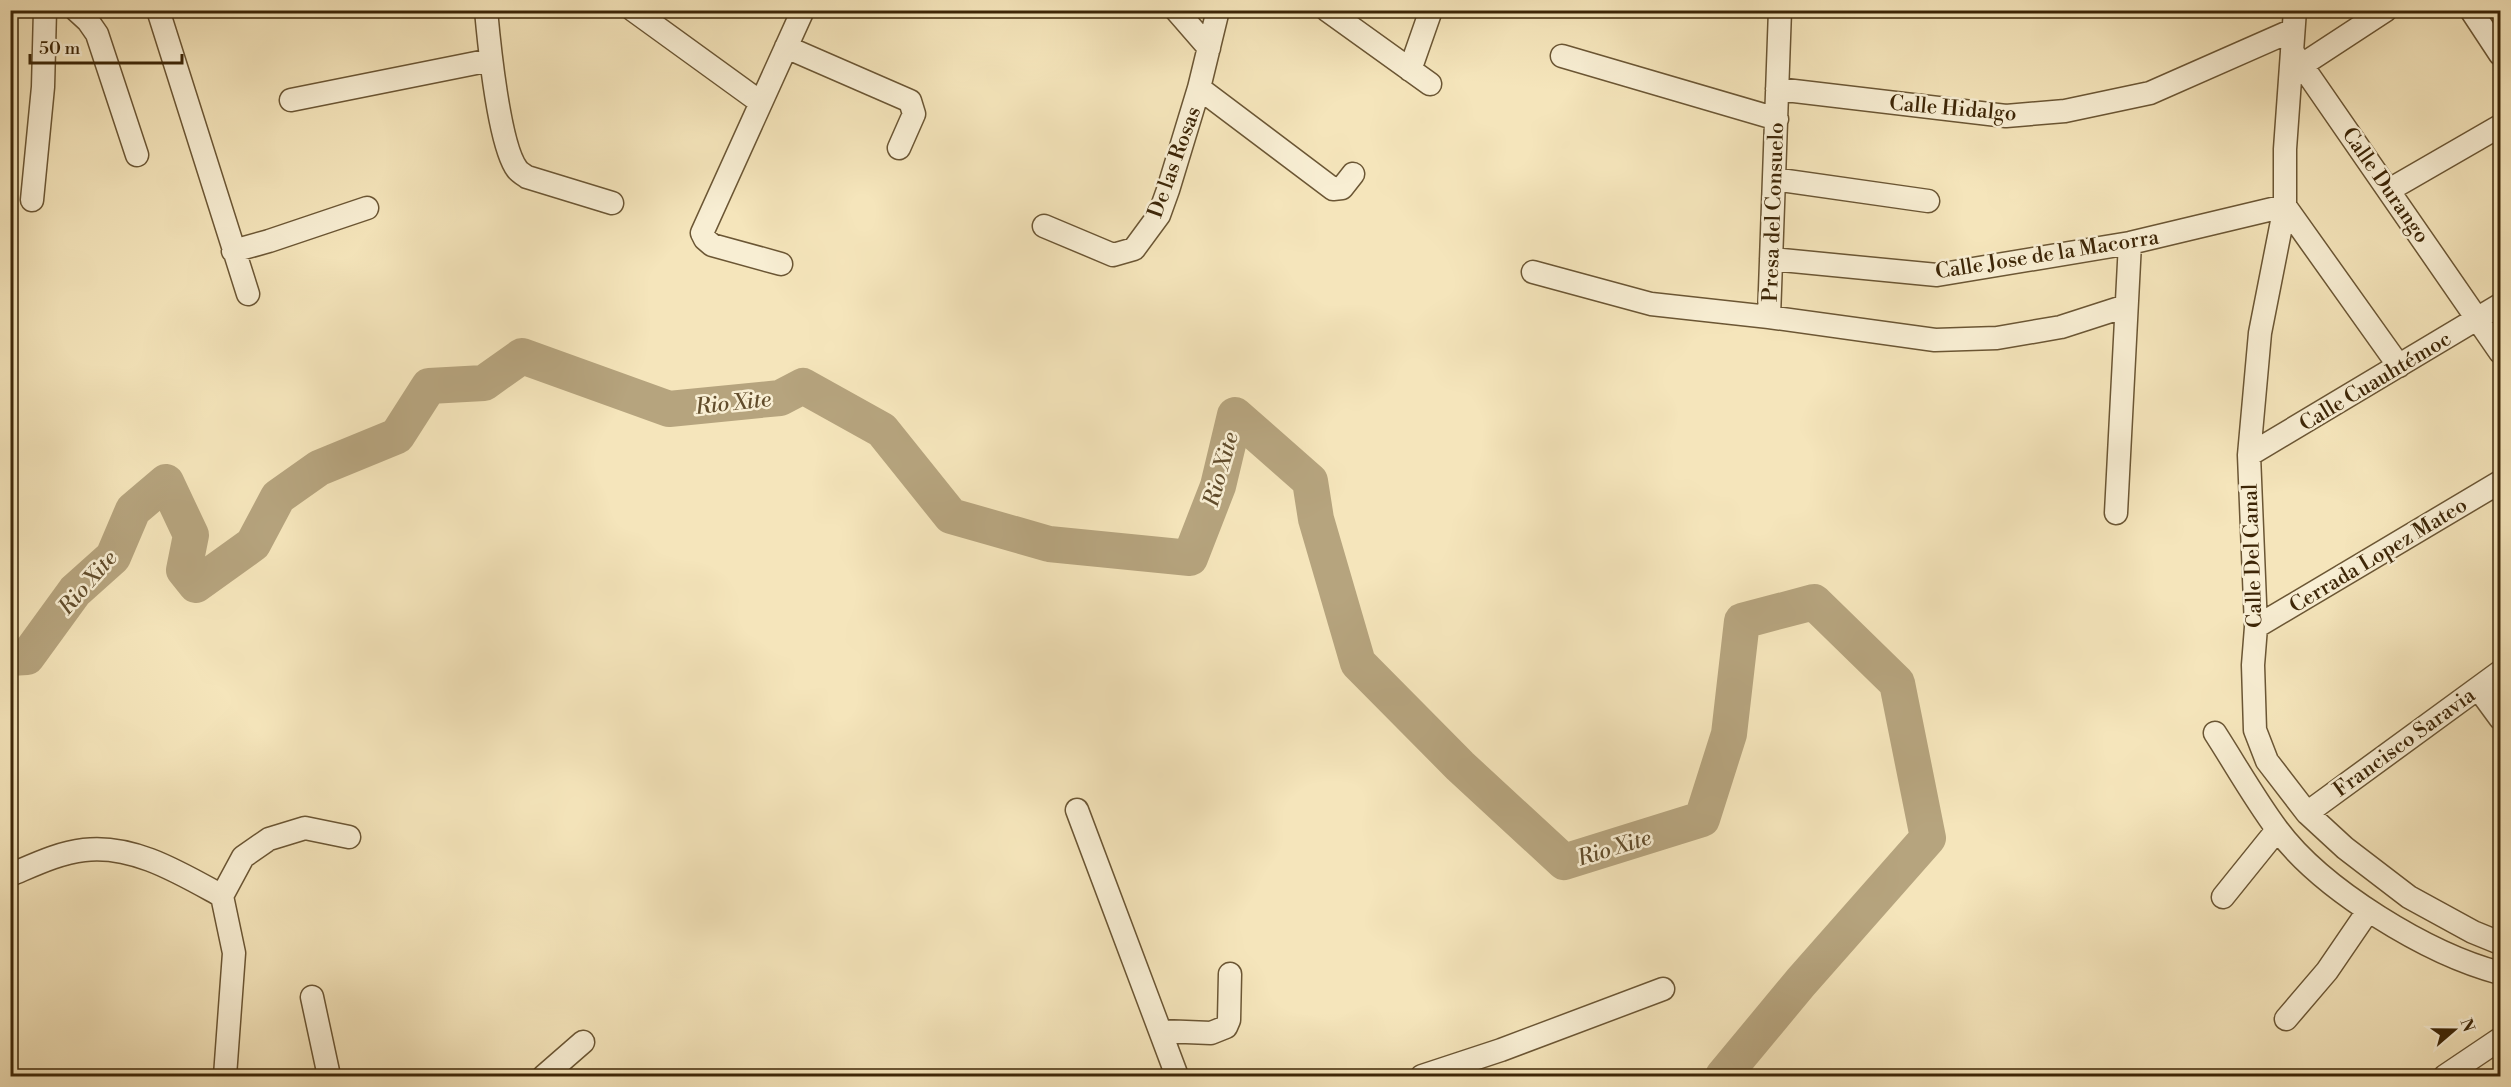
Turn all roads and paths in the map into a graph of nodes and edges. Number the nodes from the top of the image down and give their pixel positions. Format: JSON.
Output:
{"nodes":[{"id":1,"x":45,"y":10,"type":"edge"},
{"id":2,"x":76,"y":10,"type":"edge"},
{"id":3,"x":158,"y":10,"type":"edge"},
{"id":4,"x":486,"y":10,"type":"edge"},
{"id":5,"x":633,"y":10,"type":"edge"},
{"id":6,"x":803,"y":10,"type":"edge"},
{"id":7,"x":1176,"y":10,"type":"edge"},
{"id":8,"x":1218,"y":10,"type":"edge"},
{"id":9,"x":1327,"y":10,"type":"edge"},
{"id":10,"x":1431,"y":10,"type":"edge"},
{"id":11,"x":1780,"y":10,"type":"edge"},
{"id":12,"x":2386,"y":10,"type":"edge"},
{"id":13,"x":2471,"y":10,"type":"edge"},
{"id":14,"x":2295,"y":39,"type":"edge"},
{"id":15,"x":786,"y":47,"type":"junction"},
{"id":16,"x":1209,"y":48,"type":"junction"},
{"id":17,"x":2500,"y":54,"type":"edge"},
{"id":18,"x":1562,"y":56,"type":"dead end"},
{"id":19,"x":491,"y":60,"type":"junction"},
{"id":20,"x":1410,"y":70,"type":"junction"},
{"id":21,"x":1430,"y":84,"type":"dead end"},
{"id":22,"x":1199,"y":88,"type":"junction"},
{"id":23,"x":1778,"y":89,"type":"junction"},
{"id":24,"x":291,"y":100,"type":"dead end"},
{"id":25,"x":760,"y":102,"type":"junction"},
{"id":26,"x":1776,"y":119,"type":"junction"},
{"id":27,"x":2500,"y":126,"type":"edge"},
{"id":28,"x":899,"y":148,"type":"dead end"},
{"id":29,"x":137,"y":155,"type":"dead end"},
{"id":30,"x":1353,"y":174,"type":"dead end"},
{"id":31,"x":1774,"y":179,"type":"junction"},
{"id":32,"x":2389,"y":190,"type":"junction"},
{"id":33,"x":32,"y":200,"type":"dead end"},
{"id":34,"x":1928,"y":201,"type":"dead end"},
{"id":35,"x":612,"y":203,"type":"dead end"},
{"id":36,"x":2285,"y":206,"type":"junction"},
{"id":37,"x":367,"y":208,"type":"dead end"},
{"id":38,"x":1044,"y":226,"type":"dead end"},
{"id":39,"x":2130,"y":243,"type":"junction"},
{"id":40,"x":233,"y":250,"type":"junction"},
{"id":41,"x":1771,"y":259,"type":"junction"},
{"id":42,"x":781,"y":264,"type":"dead end"},
{"id":43,"x":1533,"y":272,"type":"dead end"},
{"id":44,"x":248,"y":294,"type":"dead end"},
{"id":45,"x":2500,"y":305,"type":"edge"},
{"id":46,"x":2126,"y":306,"type":"junction"},
{"id":47,"x":1769,"y":317,"type":"junction"},
{"id":48,"x":2480,"y":319,"type":"junction"},
{"id":49,"x":2500,"y":352,"type":"edge"},
{"id":50,"x":2399,"y":366,"type":"junction"},
{"id":51,"x":2249,"y":455,"type":"junction"},
{"id":52,"x":2500,"y":482,"type":"edge"},
{"id":53,"x":2116,"y":513,"type":"dead end"},
{"id":54,"x":2256,"y":627,"type":"junction"},
{"id":55,"x":2500,"y":672,"type":"edge"},
{"id":56,"x":2478,"y":688,"type":"junction"},
{"id":57,"x":2500,"y":718,"type":"edge"},
{"id":58,"x":2215,"y":733,"type":"dead end"},
{"id":59,"x":1077,"y":810,"type":"dead end"},
{"id":60,"x":2307,"y":813,"type":"junction"},
{"id":61,"x":2277,"y":830,"type":"junction"},
{"id":62,"x":349,"y":837,"type":"dead end"},
{"id":63,"x":10,"y":875,"type":"edge"},
{"id":64,"x":222,"y":896,"type":"junction"},
{"id":65,"x":2223,"y":897,"type":"dead end"},
{"id":66,"x":2368,"y":911,"type":"junction"},
{"id":67,"x":2500,"y":943,"type":"edge"},
{"id":68,"x":2500,"y":973,"type":"edge"},
{"id":69,"x":1230,"y":974,"type":"dead end"},
{"id":70,"x":1663,"y":989,"type":"dead end"},
{"id":71,"x":312,"y":997,"type":"dead end"},
{"id":72,"x":2286,"y":1019,"type":"dead end"},
{"id":73,"x":1161,"y":1032,"type":"junction"},
{"id":74,"x":2500,"y":1039,"type":"edge"},
{"id":75,"x":583,"y":1042,"type":"dead end"},
{"id":76,"x":225,"y":1077,"type":"edge"},
{"id":77,"x":329,"y":1077,"type":"edge"},
{"id":78,"x":544,"y":1077,"type":"edge"},
{"id":79,"x":1177,"y":1077,"type":"edge"},
{"id":80,"x":1422,"y":1077,"type":"edge"},
{"id":81,"x":2445,"y":1077,"type":"edge"}],
"edges":[{"from":1,"to":33,"type":"street"},
{"from":2,"to":29,"type":"street"},
{"from":3,"to":40,"type":"street"},
{"from":4,"to":19,"type":"street"},
{"from":5,"to":25,"type":"street"},
{"from":6,"to":15,"type":"street"},
{"from":7,"to":16,"type":"street"},
{"from":8,"to":16,"type":"street","name":"De las Rosas"},
{"from":9,"to":20,"type":"street"},
{"from":10,"to":20,"type":"street"},
{"from":11,"to":23,"type":"street","name":"Presa del Consuelo"},
{"from":12,"to":14,"type":"street","name":"Calle Hidalgo"},
{"from":13,"to":17,"type":"street"},
{"from":14,"to":23,"type":"street","name":"Calle Hidalgo"},
{"from":14,"to":32,"type":"street","name":"Calle Durango"},
{"from":14,"to":36,"type":"street","name":"Calle Del Canal"},
{"from":15,"to":25,"type":"street"},
{"from":15,"to":28,"type":"street"},
{"from":16,"to":22,"type":"street","name":"De las Rosas"},
{"from":18,"to":26,"type":"street"},
{"from":19,"to":24,"type":"street"},
{"from":19,"to":35,"type":"street"},
{"from":20,"to":21,"type":"street"},
{"from":22,"to":30,"type":"street"},
{"from":22,"to":38,"type":"street","name":"De las Rosas"},
{"from":23,"to":26,"type":"street","name":"Presa del Consuelo"},
{"from":25,"to":42,"type":"street"},
{"from":26,"to":31,"type":"street","name":"Presa del Consuelo"},
{"from":27,"to":32,"type":"street"},
{"from":31,"to":34,"type":"street"},
{"from":31,"to":41,"type":"street","name":"Presa del Consuelo"},
{"from":32,"to":48,"type":"street","name":"Calle Durango"},
{"from":36,"to":39,"type":"street","name":"Calle Jose de la Macorra"},
{"from":36,"to":50,"type":"street"},
{"from":36,"to":51,"type":"street","name":"Calle Del Canal"},
{"from":37,"to":40,"type":"street"},
{"from":39,"to":41,"type":"street","name":"Calle Jose de la Macorra"},
{"from":39,"to":46,"type":"street"},
{"from":40,"to":44,"type":"street"},
{"from":41,"to":47,"type":"street","name":"Presa del Consuelo"},
{"from":43,"to":47,"type":"street","name":"Presa del Consuelo"},
{"from":45,"to":48,"type":"street","name":"Calle Cuauhtémoc"},
{"from":46,"to":47,"type":"street"},
{"from":46,"to":53,"type":"street"},
{"from":48,"to":49,"type":"street","name":"Calle Durango"},
{"from":48,"to":50,"type":"street","name":"Calle Cuauhtémoc"},
{"from":50,"to":51,"type":"street","name":"Calle Cuauhtémoc"},
{"from":51,"to":54,"type":"street","name":"Calle Del Canal"},
{"from":52,"to":54,"type":"street","name":"Cerrada Lopez Mateo"},
{"from":54,"to":60,"type":"street","name":"Calle Del Canal"},
{"from":55,"to":56,"type":"street","name":"Francisco Saravia"},
{"from":56,"to":57,"type":"street"},
{"from":56,"to":60,"type":"street","name":"Francisco Saravia"},
{"from":58,"to":61,"type":"street"},
{"from":59,"to":73,"type":"street"},
{"from":60,"to":67,"type":"street","name":"Calle Del Canal"},
{"from":61,"to":65,"type":"street"},
{"from":61,"to":66,"type":"street"},
{"from":62,"to":64,"type":"street"},
{"from":63,"to":64,"type":"street"},
{"from":64,"to":76,"type":"street"},
{"from":66,"to":68,"type":"street"},
{"from":66,"to":72,"type":"street"},
{"from":69,"to":73,"type":"street"},
{"from":70,"to":80,"type":"street"},
{"from":71,"to":77,"type":"street"},
{"from":73,"to":79,"type":"street"},
{"from":74,"to":81,"type":"street"},
{"from":75,"to":78,"type":"street"}]}
